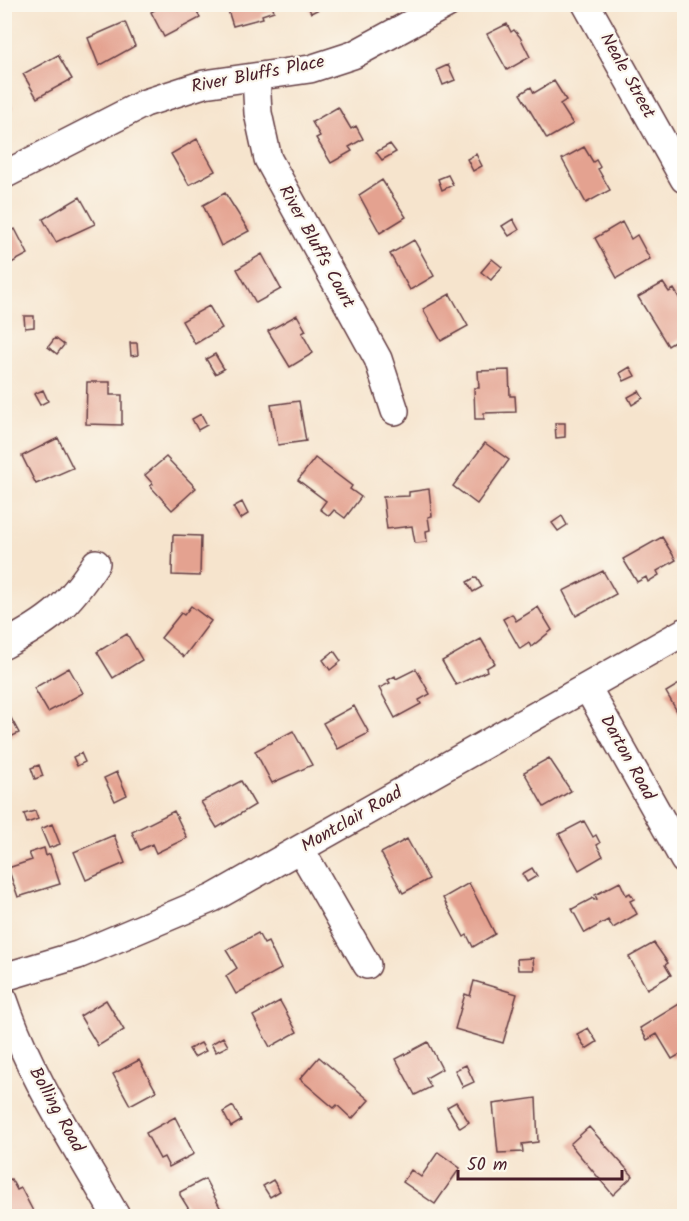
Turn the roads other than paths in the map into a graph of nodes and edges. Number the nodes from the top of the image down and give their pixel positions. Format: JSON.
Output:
{"nodes":[{"id":1,"x":447,"y":4,"type":"edge"},
{"id":2,"x":586,"y":4,"type":"edge"},
{"id":3,"x":256,"y":77,"type":"junction"},
{"id":4,"x":4,"y":175,"type":"edge"},
{"id":5,"x":684,"y":179,"type":"edge"},
{"id":6,"x":395,"y":411,"type":"dead end"},
{"id":7,"x":96,"y":563,"type":"dead end"},
{"id":8,"x":684,"y":632,"type":"edge"},
{"id":9,"x":4,"y":645,"type":"edge"},
{"id":10,"x":587,"y":687,"type":"junction"},
{"id":11,"x":301,"y":849,"type":"junction"},
{"id":12,"x":684,"y":860,"type":"edge"},
{"id":13,"x":367,"y":965,"type":"dead end"},
{"id":14,"x":4,"y":977,"type":"edge"},
{"id":15,"x":4,"y":1000,"type":"edge"},
{"id":16,"x":116,"y":1216,"type":"edge"}],
"edges":[{"from":1,"to":3,"type":"street","name":"River Bluffs Place"},
{"from":2,"to":5,"type":"street","name":"Neale Street"},
{"from":3,"to":4,"type":"street","name":"River Bluffs Place"},
{"from":3,"to":6,"type":"street","name":"River Bluffs Court"},
{"from":7,"to":9,"type":"street"},
{"from":8,"to":10,"type":"street","name":"Montclair Road"},
{"from":10,"to":11,"type":"street","name":"Montclair Road"},
{"from":10,"to":12,"type":"street","name":"Darton Road"},
{"from":11,"to":13,"type":"street"},
{"from":11,"to":14,"type":"street","name":"Montclair Road"},
{"from":15,"to":16,"type":"street","name":"Bolling Road"}]}
